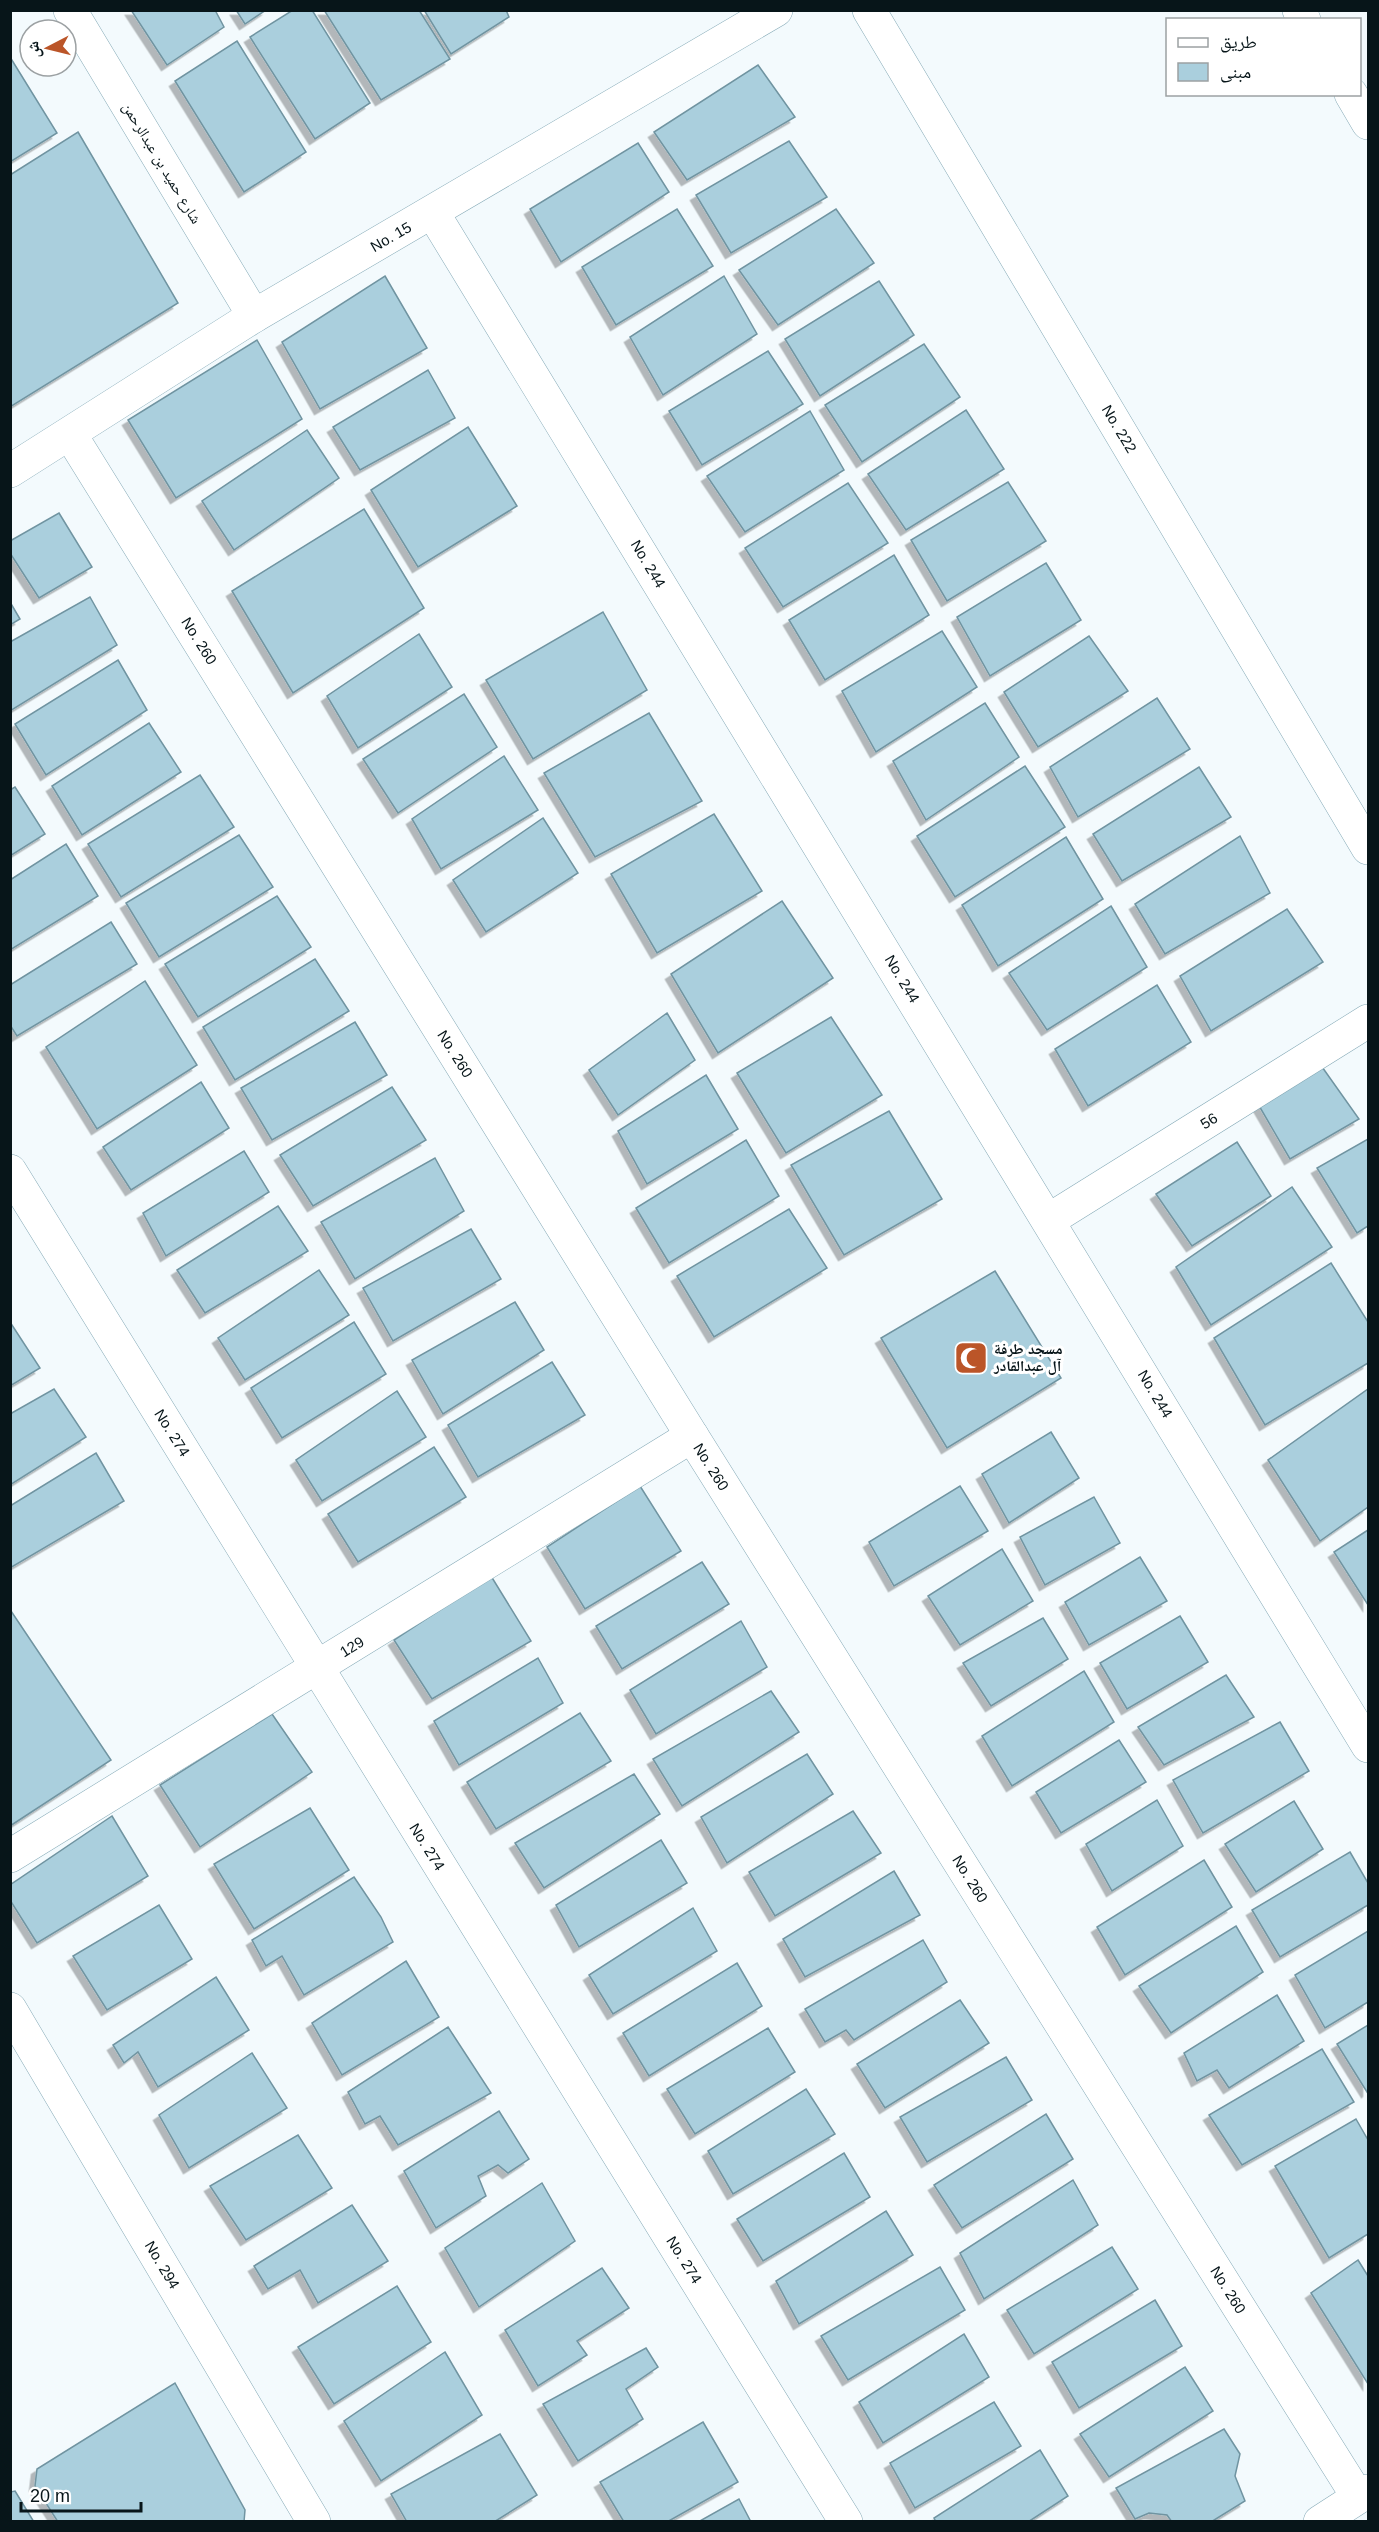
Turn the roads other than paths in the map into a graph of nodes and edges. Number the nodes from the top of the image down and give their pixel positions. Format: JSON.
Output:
{"nodes":[{"id":1,"x":70,"y":10,"type":"edge"},
{"id":2,"x":776,"y":10,"type":"edge"},
{"id":3,"x":869,"y":10,"type":"edge"},
{"id":4,"x":1352,"y":96,"type":"edge"},
{"id":5,"x":1368,"y":123,"type":"edge"},
{"id":6,"x":433,"y":213,"type":"junction"},
{"id":7,"x":254,"y":316,"type":"junction"},
{"id":8,"x":70,"y":434,"type":"junction"},
{"id":9,"x":10,"y":471,"type":"edge"},
{"id":10,"x":1368,"y":848,"type":"edge"},
{"id":11,"x":1368,"y":1022,"type":"edge"},
{"id":12,"x":10,"y":1171,"type":"edge"},
{"id":13,"x":1049,"y":1220,"type":"junction"},
{"id":14,"x":692,"y":1436,"type":"junction"},
{"id":15,"x":317,"y":1669,"type":"junction"},
{"id":16,"x":1368,"y":1746,"type":"edge"},
{"id":17,"x":10,"y":1856,"type":"edge"},
{"id":18,"x":10,"y":2009,"type":"edge"},
{"id":19,"x":1363,"y":2494,"type":"edge"},
{"id":20,"x":314,"y":2522,"type":"edge"},
{"id":21,"x":846,"y":2522,"type":"edge"},
{"id":22,"x":1320,"y":2522,"type":"edge"}],
"edges":[{"from":1,"to":7,"type":"street","name":"شارع حميد بن عبدالرحمن"},
{"from":2,"to":6,"type":"street","name":"No. 15"},
{"from":3,"to":10,"type":"street","name":"No. 222"},
{"from":4,"to":5,"type":"street"},
{"from":6,"to":7,"type":"street","name":"No. 15"},
{"from":6,"to":13,"type":"street","name":"No. 244"},
{"from":7,"to":8,"type":"street","name":"No. 15"},
{"from":8,"to":9,"type":"street","name":"No. 15"},
{"from":8,"to":14,"type":"street","name":"No. 260"},
{"from":11,"to":13,"type":"street","name":"56"},
{"from":12,"to":15,"type":"street","name":"No. 274"},
{"from":13,"to":16,"type":"street","name":"No. 244"},
{"from":14,"to":15,"type":"street","name":"129"},
{"from":14,"to":19,"type":"street","name":"No. 260"},
{"from":15,"to":17,"type":"street","name":"129"},
{"from":15,"to":21,"type":"street","name":"No. 274"},
{"from":18,"to":20,"type":"street","name":"No. 294"},
{"from":19,"to":22,"type":"street"}]}
